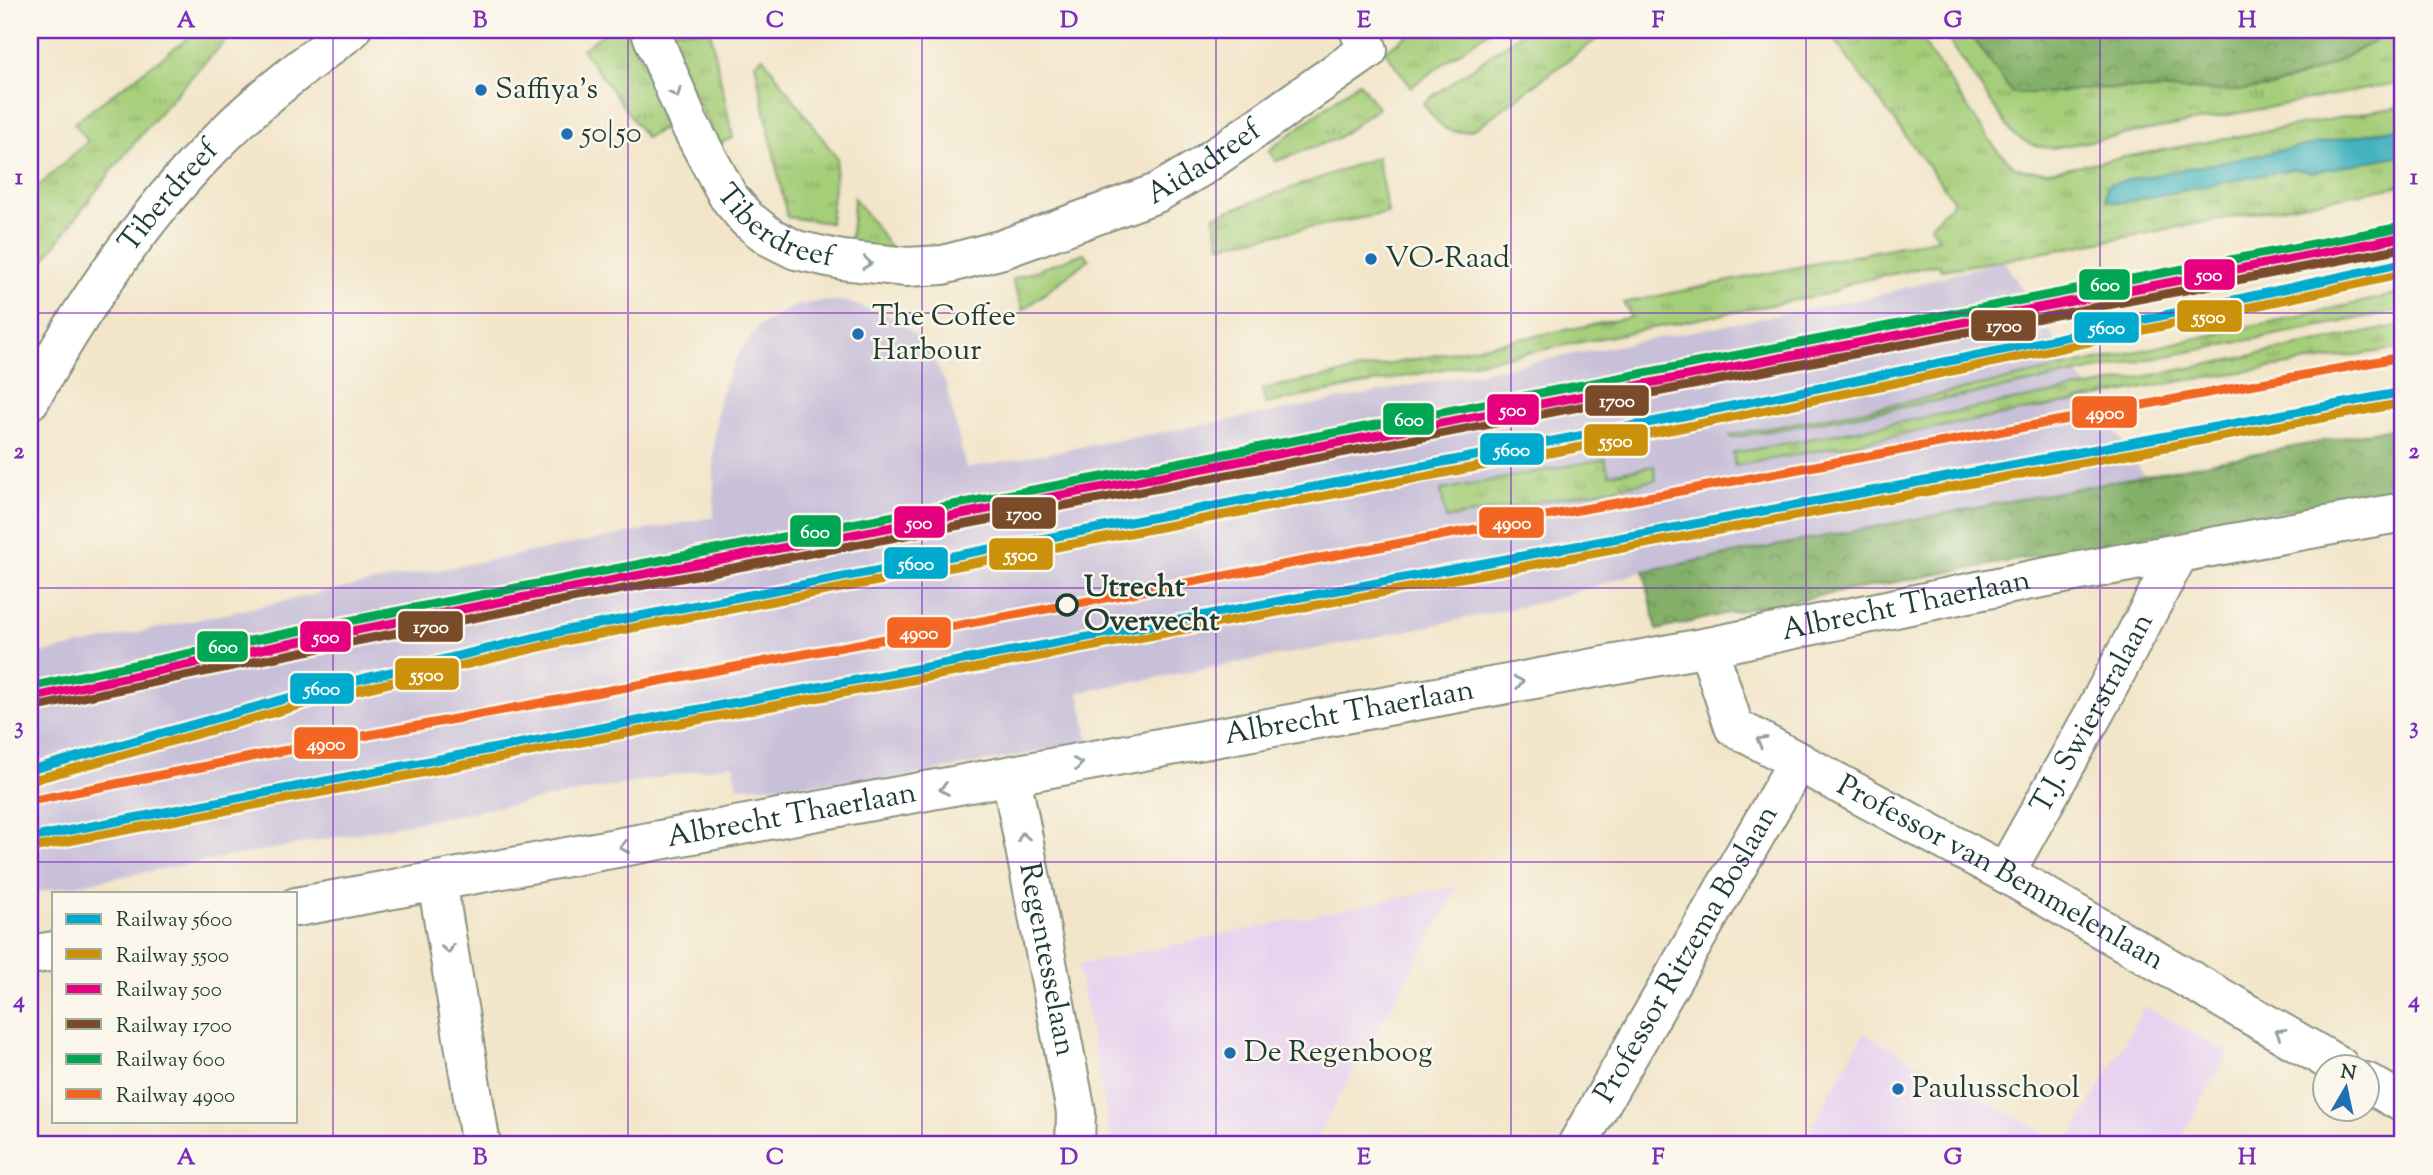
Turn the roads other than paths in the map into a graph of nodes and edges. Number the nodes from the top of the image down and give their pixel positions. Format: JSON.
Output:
{"nodes":[{"id":1,"x":351,"y":30,"type":"edge"},
{"id":2,"x":650,"y":30,"type":"edge"},
{"id":3,"x":1359,"y":30,"type":"edge"},
{"id":4,"x":1003,"y":249,"type":"joint"},
{"id":5,"x":30,"y":400,"type":"edge"},
{"id":6,"x":2403,"y":512,"type":"edge"},
{"id":7,"x":2178,"y":555,"type":"junction"},
{"id":8,"x":1708,"y":647,"type":"junction"},
{"id":9,"x":1798,"y":761,"type":"junction"},
{"id":10,"x":1011,"y":776,"type":"junction"},
{"id":11,"x":2005,"y":873,"type":"junction"},
{"id":12,"x":436,"y":881,"type":"junction"},
{"id":13,"x":298,"y":907,"type":"edge"},
{"id":14,"x":52,"y":951,"type":"edge"},
{"id":15,"x":30,"y":955,"type":"edge"},
{"id":16,"x":2315,"y":1052,"type":"edge"},
{"id":17,"x":2380,"y":1090,"type":"edge"},
{"id":18,"x":2403,"y":1103,"type":"edge"},
{"id":19,"x":481,"y":1145,"type":"edge"},
{"id":20,"x":1075,"y":1145,"type":"edge"},
{"id":21,"x":1577,"y":1145,"type":"edge"}],
"edges":[{"from":1,"to":5,"type":"street","name":"Tiberdreef"},
{"from":2,"to":4,"type":"street","name":"Tiberdreef","one_way":true},
{"from":3,"to":4,"type":"street","name":"Aidadreef"},
{"from":6,"to":7,"type":"street","name":"Albrecht Thaerlaan"},
{"from":7,"to":8,"type":"street","name":"Albrecht Thaerlaan"},
{"from":7,"to":11,"type":"street","name":"T.J. Swierstralaan"},
{"from":9,"to":8,"type":"street","name":"Professor van Bemmelenlaan","one_way":true},
{"from":10,"to":8,"type":"street","name":"Albrecht Thaerlaan","one_way":true},
{"from":9,"to":11,"type":"street","name":"Professor van Bemmelenlaan"},
{"from":9,"to":21,"type":"street","name":"Professor Ritzema Boslaan"},
{"from":10,"to":12,"type":"street","name":"Albrecht Thaerlaan","one_way":true},
{"from":20,"to":10,"type":"street","name":"Regentesselaan","one_way":true},
{"from":16,"to":11,"type":"street","name":"Professor van Bemmelenlaan","one_way":true},
{"from":12,"to":13,"type":"street","name":"Albrecht Thaerlaan"},
{"from":12,"to":19,"type":"street","one_way":true},
{"from":14,"to":15,"type":"street"},
{"from":17,"to":18,"type":"street"}]}
